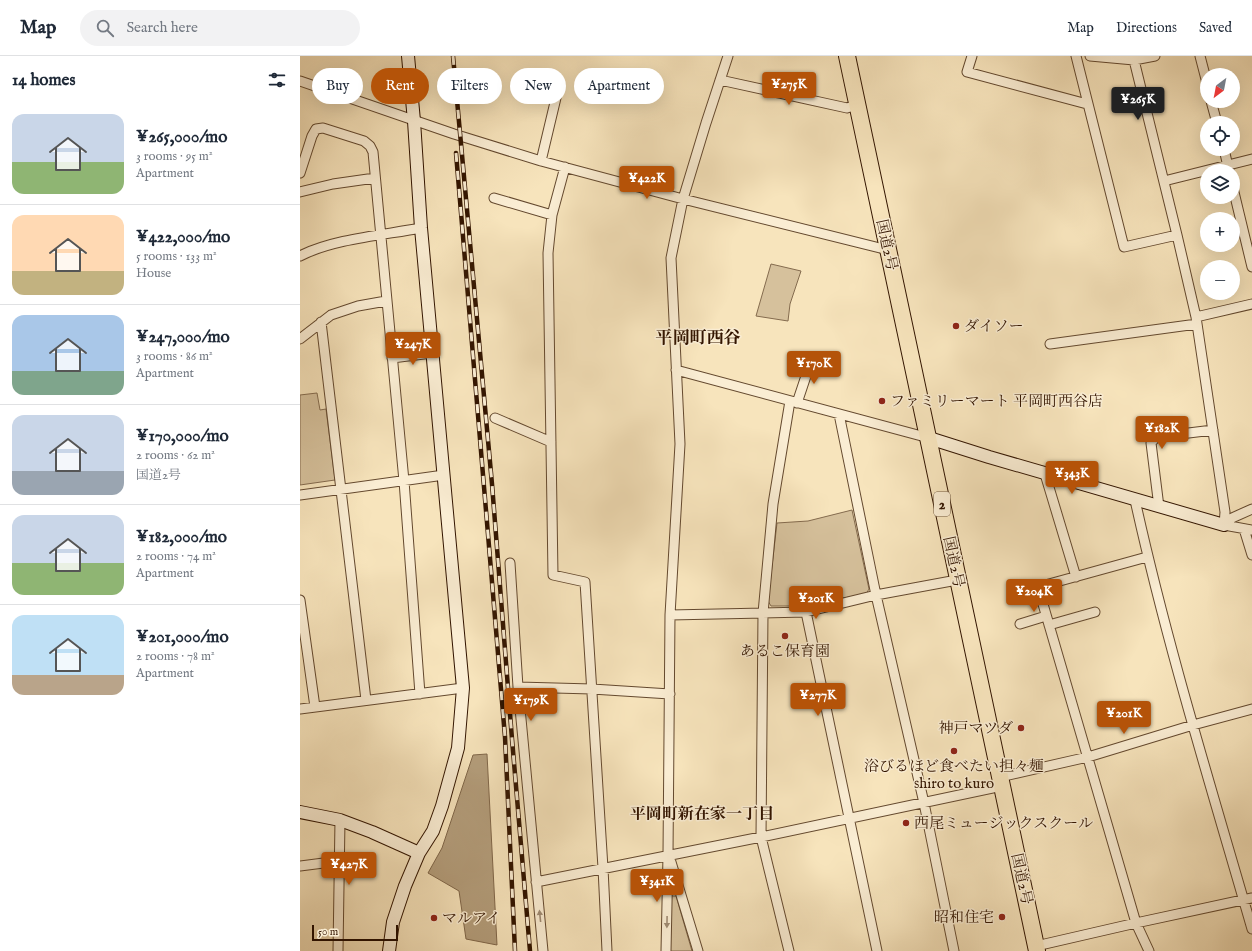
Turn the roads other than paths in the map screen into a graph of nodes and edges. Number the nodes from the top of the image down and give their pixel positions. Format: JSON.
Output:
{"nodes":[{"id":1,"x":408,"y":56,"type":"edge"},
{"id":2,"x":728,"y":56,"type":"edge"},
{"id":3,"x":847,"y":56,"type":"edge"},
{"id":4,"x":972,"y":56,"type":"edge"},
{"id":5,"x":1076,"y":56,"type":"edge"},
{"id":6,"x":1090,"y":56,"type":"edge"},
{"id":7,"x":1155,"y":56,"type":"edge"},
{"id":8,"x":1200,"y":56,"type":"edge"},
{"id":9,"x":1134,"y":58,"type":"edge"},
{"id":10,"x":1203,"y":68,"type":"edge"},
{"id":11,"x":720,"y":80,"type":"junction"},
{"id":12,"x":300,"y":81,"type":"edge"},
{"id":13,"x":555,"y":104,"type":"edge"},
{"id":14,"x":1087,"y":104,"type":"junction"},
{"id":15,"x":857,"y":105,"type":"junction"},
{"id":16,"x":414,"y":121,"type":"junction"},
{"id":17,"x":1252,"y":159,"type":"edge"},
{"id":18,"x":541,"y":161,"type":"junction"},
{"id":19,"x":1239,"y":164,"type":"edge"},
{"id":20,"x":565,"y":167,"type":"junction"},
{"id":21,"x":300,"y":173,"type":"edge"},
{"id":22,"x":1200,"y":174,"type":"edge"},
{"id":23,"x":375,"y":178,"type":"junction"},
{"id":24,"x":1164,"y":181,"type":"junction"},
{"id":25,"x":300,"y":192,"type":"edge"},
{"id":26,"x":494,"y":198,"type":"dead end"},
{"id":27,"x":683,"y":199,"type":"junction"},
{"id":28,"x":1237,"y":204,"type":"edge"},
{"id":29,"x":552,"y":216,"type":"junction"},
{"id":30,"x":421,"y":228,"type":"junction"},
{"id":31,"x":381,"y":235,"type":"junction"},
{"id":32,"x":1177,"y":235,"type":"junction"},
{"id":33,"x":888,"y":250,"type":"junction"},
{"id":34,"x":300,"y":256,"type":"edge"},
{"id":35,"x":1252,"y":267,"type":"edge"},
{"id":36,"x":386,"y":301,"type":"junction"},
{"id":37,"x":1252,"y":304,"type":"edge"},
{"id":38,"x":1196,"y":321,"type":"junction"},
{"id":39,"x":321,"y":322,"type":"junction"},
{"id":40,"x":300,"y":339,"type":"edge"},
{"id":41,"x":1050,"y":344,"type":"dead end"},
{"id":42,"x":432,"y":353,"type":"junction"},
{"id":43,"x":392,"y":358,"type":"junction"},
{"id":44,"x":811,"y":361,"type":"dead end"},
{"id":45,"x":676,"y":370,"type":"junction"},
{"id":46,"x":793,"y":402,"type":"junction"},
{"id":47,"x":839,"y":414,"type":"junction"},
{"id":48,"x":495,"y":418,"type":"dead end"},
{"id":49,"x":1213,"y":430,"type":"junction"},
{"id":50,"x":929,"y":438,"type":"junction"},
{"id":51,"x":551,"y":442,"type":"junction"},
{"id":52,"x":1045,"y":474,"type":"junction"},
{"id":53,"x":444,"y":475,"type":"junction"},
{"id":54,"x":404,"y":481,"type":"junction"},
{"id":55,"x":341,"y":489,"type":"junction"},
{"id":56,"x":300,"y":495,"type":"edge"},
{"id":57,"x":1135,"y":500,"type":"junction"},
{"id":58,"x":1159,"y":507,"type":"junction"},
{"id":59,"x":1252,"y":509,"type":"edge"},
{"id":60,"x":1224,"y":525,"type":"junction"},
{"id":61,"x":1248,"y":529,"type":"edge"},
{"id":62,"x":1252,"y":555,"type":"edge"},
{"id":63,"x":1148,"y":557,"type":"junction"},
{"id":64,"x":510,"y":563,"type":"dead end"},
{"id":65,"x":1076,"y":576,"type":"junction"},
{"id":66,"x":957,"y":580,"type":"junction"},
{"id":67,"x":876,"y":595,"type":"junction"},
{"id":68,"x":300,"y":600,"type":"edge"},
{"id":69,"x":806,"y":612,"type":"junction"},
{"id":70,"x":1095,"y":612,"type":"dead end"},
{"id":71,"x":764,"y":613,"type":"junction"},
{"id":72,"x":670,"y":615,"type":"junction"},
{"id":73,"x":1046,"y":616,"type":"junction"},
{"id":74,"x":1020,"y":624,"type":"dead end"},
{"id":75,"x":1049,"y":625,"type":"junction"},
{"id":76,"x":463,"y":688,"type":"junction"},
{"id":77,"x":518,"y":688,"type":"junction"},
{"id":78,"x":592,"y":689,"type":"junction"},
{"id":79,"x":420,"y":694,"type":"junction"},
{"id":80,"x":670,"y":694,"type":"junction"},
{"id":81,"x":366,"y":700,"type":"junction"},
{"id":82,"x":315,"y":707,"type":"junction"},
{"id":83,"x":300,"y":709,"type":"edge"},
{"id":84,"x":1252,"y":709,"type":"edge"},
{"id":85,"x":1193,"y":725,"type":"junction"},
{"id":86,"x":1088,"y":757,"type":"junction"},
{"id":87,"x":1001,"y":781,"type":"junction"},
{"id":88,"x":924,"y":803,"type":"junction"},
{"id":89,"x":300,"y":812,"type":"edge"},
{"id":90,"x":850,"y":817,"type":"junction"},
{"id":91,"x":340,"y":820,"type":"junction"},
{"id":92,"x":761,"y":837,"type":"junction"},
{"id":93,"x":419,"y":853,"type":"junction"},
{"id":94,"x":668,"y":855,"type":"junction"},
{"id":95,"x":338,"y":861,"type":"junction"},
{"id":96,"x":300,"y":866,"type":"edge"},
{"id":97,"x":603,"y":868,"type":"junction"},
{"id":98,"x":536,"y":882,"type":"junction"},
{"id":99,"x":1248,"y":900,"type":"edge"},
{"id":100,"x":1136,"y":922,"type":"junction"},
{"id":101,"x":1252,"y":929,"type":"edge"},
{"id":102,"x":1037,"y":949,"type":"edge"},
{"id":103,"x":338,"y":951,"type":"edge"},
{"id":104,"x":389,"y":951,"type":"edge"},
{"id":105,"x":543,"y":951,"type":"edge"},
{"id":106,"x":607,"y":951,"type":"edge"},
{"id":107,"x":666,"y":951,"type":"edge"},
{"id":108,"x":698,"y":951,"type":"edge"},
{"id":109,"x":789,"y":951,"type":"edge"},
{"id":110,"x":878,"y":951,"type":"edge"},
{"id":111,"x":954,"y":951,"type":"edge"},
{"id":112,"x":1149,"y":951,"type":"edge"}],
"edges":[{"from":1,"to":16,"type":"street"},
{"from":2,"to":11,"type":"street"},
{"from":3,"to":15,"type":"highway","name":"国道2号","number":"2"},
{"from":4,"to":14,"type":"street"},
{"from":5,"to":14,"type":"street"},
{"from":6,"to":9,"type":"street"},
{"from":7,"to":9,"type":"street"},
{"from":8,"to":10,"type":"street"},
{"from":9,"to":24,"type":"street"},
{"from":11,"to":15,"type":"street"},
{"from":11,"to":27,"type":"street"},
{"from":12,"to":16,"type":"street"},
{"from":13,"to":18,"type":"street"},
{"from":14,"to":32,"type":"street"},
{"from":15,"to":33,"type":"highway","name":"国道2号","number":"2"},
{"from":16,"to":18,"type":"street"},
{"from":16,"to":30,"type":"street"},
{"from":17,"to":19,"type":"street"},
{"from":18,"to":20,"type":"street"},
{"from":20,"to":27,"type":"street"},
{"from":20,"to":29,"type":"street"},
{"from":21,"to":23,"type":"street"},
{"from":22,"to":24,"type":"street"},
{"from":23,"to":25,"type":"street"},
{"from":23,"to":31,"type":"street"},
{"from":24,"to":32,"type":"street"},
{"from":26,"to":29,"type":"street"},
{"from":27,"to":33,"type":"street"},
{"from":27,"to":45,"type":"street"},
{"from":28,"to":35,"type":"street"},
{"from":29,"to":51,"type":"street"},
{"from":30,"to":31,"type":"street"},
{"from":30,"to":42,"type":"street"},
{"from":31,"to":34,"type":"street"},
{"from":31,"to":36,"type":"street"},
{"from":32,"to":38,"type":"street"},
{"from":33,"to":50,"type":"highway","name":"国道2号","number":"2"},
{"from":36,"to":39,"type":"street"},
{"from":36,"to":43,"type":"street"},
{"from":37,"to":38,"type":"street"},
{"from":38,"to":41,"type":"street"},
{"from":38,"to":49,"type":"street"},
{"from":39,"to":40,"type":"street"},
{"from":39,"to":55,"type":"street"},
{"from":42,"to":43,"type":"street"},
{"from":42,"to":53,"type":"street"},
{"from":43,"to":54,"type":"street"},
{"from":44,"to":46,"type":"street"},
{"from":45,"to":46,"type":"street"},
{"from":45,"to":72,"type":"street"},
{"from":46,"to":47,"type":"street"},
{"from":46,"to":71,"type":"street"},
{"from":47,"to":50,"type":"street"},
{"from":47,"to":67,"type":"street"},
{"from":48,"to":51,"type":"street"},
{"from":49,"to":58,"type":"street"},
{"from":49,"to":60,"type":"street"},
{"from":50,"to":52,"type":"street"},
{"from":50,"to":66,"type":"highway","name":"国道2号","number":"2"},
{"from":51,"to":78,"type":"street"},
{"from":52,"to":57,"type":"street"},
{"from":52,"to":65,"type":"street"},
{"from":53,"to":54,"type":"street"},
{"from":53,"to":76,"type":"street"},
{"from":54,"to":55,"type":"street"},
{"from":54,"to":79,"type":"street"},
{"from":55,"to":56,"type":"street"},
{"from":55,"to":81,"type":"street"},
{"from":57,"to":58,"type":"street"},
{"from":57,"to":63,"type":"street"},
{"from":58,"to":60,"type":"street"},
{"from":59,"to":60,"type":"street"},
{"from":60,"to":61,"type":"street"},
{"from":61,"to":62,"type":"street"},
{"from":63,"to":65,"type":"street"},
{"from":63,"to":85,"type":"street"},
{"from":64,"to":77,"type":"street"},
{"from":65,"to":73,"type":"street"},
{"from":66,"to":67,"type":"street"},
{"from":66,"to":87,"type":"highway","name":"国道2号","number":"2"},
{"from":67,"to":69,"type":"street"},
{"from":67,"to":88,"type":"street"},
{"from":68,"to":82,"type":"street"},
{"from":69,"to":71,"type":"street"},
{"from":69,"to":90,"type":"street"},
{"from":70,"to":75,"type":"street"},
{"from":71,"to":72,"type":"street"},
{"from":71,"to":92,"type":"street"},
{"from":72,"to":80,"type":"street"},
{"from":73,"to":74,"type":"street"},
{"from":73,"to":75,"type":"street"},
{"from":75,"to":86,"type":"street"},
{"from":76,"to":79,"type":"street"},
{"from":76,"to":93,"type":"street"},
{"from":77,"to":78,"type":"street"},
{"from":77,"to":98,"type":"street"},
{"from":78,"to":80,"type":"street"},
{"from":78,"to":97,"type":"street"},
{"from":79,"to":81,"type":"street"},
{"from":80,"to":94,"type":"street"},
{"from":81,"to":82,"type":"street"},
{"from":82,"to":83,"type":"street"},
{"from":84,"to":85,"type":"street"},
{"from":85,"to":86,"type":"street"},
{"from":85,"to":99,"type":"street"},
{"from":86,"to":87,"type":"street"},
{"from":86,"to":100,"type":"street"},
{"from":87,"to":88,"type":"street"},
{"from":87,"to":102,"type":"highway","name":"国道2号","number":"2"},
{"from":88,"to":90,"type":"street"},
{"from":88,"to":111,"type":"street"},
{"from":89,"to":91,"type":"street"},
{"from":90,"to":92,"type":"street"},
{"from":90,"to":110,"type":"street"},
{"from":91,"to":93,"type":"street"},
{"from":91,"to":95,"type":"street"},
{"from":92,"to":94,"type":"street"},
{"from":92,"to":109,"type":"street"},
{"from":93,"to":104,"type":"street"},
{"from":94,"to":97,"type":"street"},
{"from":94,"to":107,"type":"street","one_way":true},
{"from":94,"to":108,"type":"street"},
{"from":95,"to":96,"type":"street"},
{"from":95,"to":103,"type":"street"},
{"from":97,"to":98,"type":"street"},
{"from":97,"to":106,"type":"street"},
{"from":105,"to":98,"type":"street","one_way":true},
{"from":99,"to":100,"type":"street"},
{"from":99,"to":101,"type":"street"},
{"from":100,"to":102,"type":"street"},
{"from":100,"to":112,"type":"street"}]}
